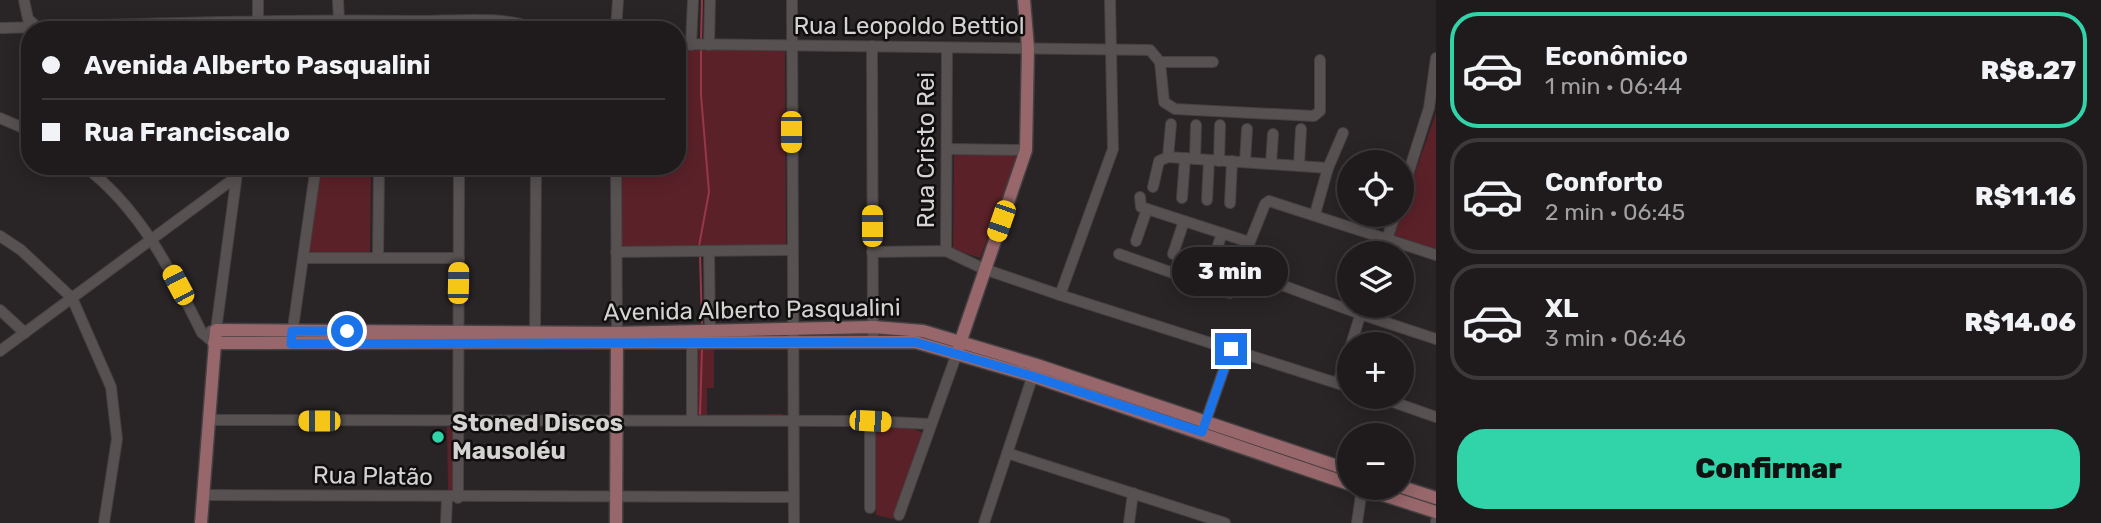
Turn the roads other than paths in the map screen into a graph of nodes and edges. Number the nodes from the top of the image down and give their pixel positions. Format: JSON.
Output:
{"nodes":[{"id":1,"x":24,"y":0,"type":"edge"},
{"id":2,"x":258,"y":0,"type":"edge"},
{"id":3,"x":338,"y":0,"type":"edge"},
{"id":4,"x":618,"y":0,"type":"edge"},
{"id":5,"x":792,"y":0,"type":"edge"},
{"id":6,"x":1024,"y":0,"type":"edge"},
{"id":7,"x":1032,"y":0,"type":"edge"},
{"id":8,"x":1110,"y":0,"type":"edge"},
{"id":9,"x":701,"y":1,"type":"edge"},
{"id":10,"x":26,"y":12,"type":"junction"},
{"id":11,"x":1027,"y":17,"type":"junction"},
{"id":12,"x":339,"y":20,"type":"junction"},
{"id":13,"x":21,"y":21,"type":"edge"},
{"id":14,"x":21,"y":21,"type":"edge"},
{"id":15,"x":30,"y":21,"type":"edge"},
{"id":16,"x":259,"y":21,"type":"edge"},
{"id":17,"x":326,"y":21,"type":"edge"},
{"id":18,"x":363,"y":21,"type":"edge"},
{"id":19,"x":617,"y":21,"type":"edge"},
{"id":20,"x":18,"y":27,"type":"joint"},
{"id":21,"x":0,"y":28,"type":"edge"},
{"id":22,"x":686,"y":44,"type":"edge"},
{"id":23,"x":700,"y":45,"type":"junction"},
{"id":24,"x":790,"y":46,"type":"junction"},
{"id":25,"x":872,"y":46,"type":"junction"},
{"id":26,"x":947,"y":48,"type":"junction"},
{"id":27,"x":1028,"y":48,"type":"junction"},
{"id":28,"x":1109,"y":48,"type":"junction"},
{"id":29,"x":1436,"y":58,"type":"edge"},
{"id":30,"x":1320,"y":60,"type":"dead end"},
{"id":31,"x":1160,"y":62,"type":"junction"},
{"id":32,"x":1213,"y":62,"type":"dead end"},
{"id":33,"x":0,"y":118,"type":"edge"},
{"id":34,"x":1171,"y":124,"type":"dead end"},
{"id":35,"x":1196,"y":125,"type":"dead end"},
{"id":36,"x":1220,"y":125,"type":"dead end"},
{"id":37,"x":21,"y":127,"type":"edge"},
{"id":38,"x":1247,"y":129,"type":"dead end"},
{"id":39,"x":1301,"y":129,"type":"dead end"},
{"id":40,"x":1343,"y":133,"type":"dead end"},
{"id":41,"x":1273,"y":134,"type":"dead end"},
{"id":42,"x":949,"y":149,"type":"junction"},
{"id":43,"x":1026,"y":150,"type":"junction"},
{"id":44,"x":1414,"y":155,"type":"edge"},
{"id":45,"x":1168,"y":157,"type":"junction"},
{"id":46,"x":1190,"y":159,"type":"junction"},
{"id":47,"x":1214,"y":160,"type":"junction"},
{"id":48,"x":1232,"y":161,"type":"junction"},
{"id":49,"x":1245,"y":162,"type":"junction"},
{"id":50,"x":1271,"y":164,"type":"junction"},
{"id":51,"x":1299,"y":165,"type":"junction"},
{"id":52,"x":1328,"y":168,"type":"junction"},
{"id":53,"x":96,"y":175,"type":"edge"},
{"id":54,"x":230,"y":175,"type":"edge"},
{"id":55,"x":235,"y":175,"type":"edge"},
{"id":56,"x":315,"y":175,"type":"edge"},
{"id":57,"x":379,"y":175,"type":"edge"},
{"id":58,"x":459,"y":175,"type":"edge"},
{"id":59,"x":536,"y":175,"type":"edge"},
{"id":60,"x":616,"y":175,"type":"edge"},
{"id":61,"x":1153,"y":187,"type":"dead end"},
{"id":62,"x":1140,"y":197,"type":"dead end"},
{"id":63,"x":1182,"y":198,"type":"dead end"},
{"id":64,"x":1207,"y":200,"type":"dead end"},
{"id":65,"x":1230,"y":202,"type":"dead end"},
{"id":66,"x":1146,"y":209,"type":"junction"},
{"id":67,"x":1315,"y":214,"type":"junction"},
{"id":68,"x":1184,"y":221,"type":"junction"},
{"id":69,"x":1391,"y":227,"type":"edge"},
{"id":70,"x":1222,"y":233,"type":"junction"},
{"id":71,"x":0,"y":236,"type":"edge"},
{"id":72,"x":1387,"y":239,"type":"junction"},
{"id":73,"x":153,"y":240,"type":"junction"},
{"id":74,"x":1136,"y":241,"type":"dead end"},
{"id":75,"x":1249,"y":242,"type":"junction"},
{"id":76,"x":792,"y":250,"type":"junction"},
{"id":77,"x":709,"y":251,"type":"junction"},
{"id":78,"x":946,"y":251,"type":"junction"},
{"id":79,"x":616,"y":252,"type":"junction"},
{"id":80,"x":872,"y":252,"type":"junction"},
{"id":81,"x":1119,"y":254,"type":"dead end"},
{"id":82,"x":1174,"y":254,"type":"dead end"},
{"id":83,"x":1436,"y":255,"type":"edge"},
{"id":84,"x":303,"y":258,"type":"junction"},
{"id":85,"x":378,"y":258,"type":"junction"},
{"id":86,"x":459,"y":258,"type":"junction"},
{"id":87,"x":1211,"y":267,"type":"dead end"},
{"id":88,"x":984,"y":268,"type":"junction"},
{"id":89,"x":1240,"y":271,"type":"junction"},
{"id":90,"x":1060,"y":295,"type":"junction"},
{"id":91,"x":72,"y":298,"type":"junction"},
{"id":92,"x":1337,"y":302,"type":"edge"},
{"id":93,"x":0,"y":310,"type":"edge"},
{"id":94,"x":1382,"y":318,"type":"edge"},
{"id":95,"x":25,"y":333,"type":"junction"},
{"id":96,"x":873,"y":334,"type":"junction"},
{"id":97,"x":791,"y":335,"type":"junction"},
{"id":98,"x":710,"y":336,"type":"junction"},
{"id":99,"x":215,"y":337,"type":"junction"},
{"id":100,"x":291,"y":337,"type":"junction"},
{"id":101,"x":692,"y":337,"type":"junction"},
{"id":102,"x":457,"y":339,"type":"junction"},
{"id":103,"x":535,"y":339,"type":"junction"},
{"id":104,"x":617,"y":339,"type":"junction"},
{"id":105,"x":1436,"y":339,"type":"edge"},
{"id":106,"x":959,"y":346,"type":"junction"},
{"id":107,"x":1231,"y":349,"type":"junction"},
{"id":108,"x":0,"y":351,"type":"edge"},
{"id":109,"x":1035,"y":370,"type":"junction"},
{"id":110,"x":1337,"y":383,"type":"edge"},
{"id":111,"x":1413,"y":409,"type":"edge"},
{"id":112,"x":1436,"y":417,"type":"edge"},
{"id":113,"x":208,"y":420,"type":"junction"},
{"id":114,"x":692,"y":420,"type":"junction"},
{"id":115,"x":458,"y":421,"type":"junction"},
{"id":116,"x":618,"y":421,"type":"junction"},
{"id":117,"x":870,"y":421,"type":"junction"},
{"id":118,"x":794,"y":422,"type":"junction"},
{"id":119,"x":930,"y":424,"type":"junction"},
{"id":120,"x":1204,"y":427,"type":"junction"},
{"id":121,"x":1007,"y":453,"type":"junction"},
{"id":122,"x":1337,"y":466,"type":"edge"},
{"id":123,"x":1337,"y":479,"type":"edge"},
{"id":124,"x":1414,"y":492,"type":"edge"},
{"id":125,"x":1133,"y":493,"type":"junction"},
{"id":126,"x":204,"y":495,"type":"junction"},
{"id":127,"x":616,"y":497,"type":"junction"},
{"id":128,"x":453,"y":498,"type":"junction"},
{"id":129,"x":794,"y":498,"type":"junction"},
{"id":130,"x":1436,"y":498,"type":"edge"},
{"id":131,"x":1360,"y":500,"type":"edge"},
{"id":132,"x":1399,"y":500,"type":"edge"},
{"id":133,"x":870,"y":508,"type":"dead end"},
{"id":134,"x":1436,"y":512,"type":"edge"},
{"id":135,"x":899,"y":515,"type":"dead end"},
{"id":136,"x":1205,"y":520,"type":"edge"},
{"id":137,"x":104,"y":523,"type":"edge"},
{"id":138,"x":201,"y":523,"type":"edge"},
{"id":139,"x":446,"y":523,"type":"edge"},
{"id":140,"x":616,"y":523,"type":"edge"},
{"id":141,"x":794,"y":523,"type":"edge"},
{"id":142,"x":984,"y":523,"type":"edge"},
{"id":143,"x":1129,"y":523,"type":"edge"},
{"id":144,"x":1225,"y":523,"type":"edge"},
{"id":145,"x":1356,"y":523,"type":"edge"}],
"edges":[{"from":1,"to":10,"type":"street"},
{"from":2,"to":16,"type":"street"},
{"from":3,"to":12,"type":"street"},
{"from":4,"to":19,"type":"street"},
{"from":5,"to":24,"type":"street"},
{"from":6,"to":11,"type":"main road"},
{"from":7,"to":11,"type":"main road"},
{"from":8,"to":28,"type":"street"},
{"from":9,"to":23,"type":"street"},
{"from":9,"to":23,"type":"street"},
{"from":10,"to":14,"type":"street"},
{"from":10,"to":15,"type":"street"},
{"from":11,"to":27,"type":"main road"},
{"from":12,"to":17,"type":"street"},
{"from":12,"to":18,"type":"street"},
{"from":13,"to":20,"type":"street"},
{"from":20,"to":21,"type":"street"},
{"from":22,"to":23,"type":"street","name":"Rua Leopoldo Bettiol"},
{"from":23,"to":24,"type":"street","name":"Rua Leopoldo Bettiol"},
{"from":24,"to":25,"type":"street","name":"Rua Leopoldo Bettiol"},
{"from":24,"to":76,"type":"street"},
{"from":25,"to":26,"type":"street","name":"Rua Leopoldo Bettiol"},
{"from":25,"to":80,"type":"street"},
{"from":26,"to":27,"type":"street","name":"Rua Leopoldo Bettiol"},
{"from":26,"to":42,"type":"street","name":"Rua Cristo Rei"},
{"from":27,"to":28,"type":"street","name":"Rua Leopoldo Bettiol"},
{"from":27,"to":43,"type":"main road"},
{"from":28,"to":31,"type":"street","name":"Rua Leopoldo Bettiol"},
{"from":28,"to":90,"type":"street"},
{"from":29,"to":44,"type":"street"},
{"from":30,"to":31,"type":"street"},
{"from":31,"to":32,"type":"street"},
{"from":33,"to":37,"type":"street"},
{"from":34,"to":45,"type":"street"},
{"from":35,"to":46,"type":"street"},
{"from":36,"to":47,"type":"street"},
{"from":38,"to":49,"type":"street"},
{"from":39,"to":51,"type":"street"},
{"from":40,"to":52,"type":"street"},
{"from":41,"to":50,"type":"street"},
{"from":42,"to":43,"type":"street"},
{"from":42,"to":78,"type":"street","name":"Rua Cristo Rei"},
{"from":43,"to":88,"type":"main road"},
{"from":45,"to":46,"type":"street"},
{"from":45,"to":61,"type":"street"},
{"from":46,"to":47,"type":"street"},
{"from":46,"to":63,"type":"street"},
{"from":47,"to":48,"type":"street"},
{"from":47,"to":64,"type":"street"},
{"from":48,"to":49,"type":"street"},
{"from":48,"to":65,"type":"street"},
{"from":49,"to":50,"type":"street"},
{"from":50,"to":51,"type":"street"},
{"from":51,"to":52,"type":"street"},
{"from":52,"to":67,"type":"street"},
{"from":53,"to":73,"type":"street"},
{"from":54,"to":73,"type":"street"},
{"from":55,"to":99,"type":"street"},
{"from":56,"to":84,"type":"street"},
{"from":57,"to":85,"type":"street"},
{"from":58,"to":86,"type":"street"},
{"from":59,"to":103,"type":"street"},
{"from":60,"to":79,"type":"street"},
{"from":62,"to":66,"type":"street"},
{"from":66,"to":68,"type":"street"},
{"from":66,"to":74,"type":"street"},
{"from":67,"to":72,"type":"street"},
{"from":67,"to":75,"type":"street"},
{"from":68,"to":70,"type":"street"},
{"from":68,"to":82,"type":"street"},
{"from":69,"to":72,"type":"street"},
{"from":70,"to":75,"type":"street"},
{"from":70,"to":87,"type":"street"},
{"from":71,"to":91,"type":"street"},
{"from":72,"to":83,"type":"street"},
{"from":73,"to":91,"type":"street"},
{"from":73,"to":99,"type":"street"},
{"from":75,"to":89,"type":"street"},
{"from":76,"to":77,"type":"street"},
{"from":76,"to":97,"type":"street"},
{"from":77,"to":79,"type":"street"},
{"from":77,"to":98,"type":"street"},
{"from":78,"to":80,"type":"street"},
{"from":78,"to":88,"type":"street"},
{"from":79,"to":104,"type":"street"},
{"from":80,"to":96,"type":"street"},
{"from":81,"to":89,"type":"street"},
{"from":84,"to":85,"type":"street"},
{"from":84,"to":100,"type":"street"},
{"from":85,"to":86,"type":"street"},
{"from":86,"to":102,"type":"street"},
{"from":88,"to":90,"type":"street"},
{"from":88,"to":106,"type":"main road"},
{"from":89,"to":92,"type":"street"},
{"from":90,"to":107,"type":"street"},
{"from":91,"to":95,"type":"street"},
{"from":91,"to":137,"type":"street"},
{"from":93,"to":95,"type":"street"},
{"from":94,"to":105,"type":"street"},
{"from":95,"to":108,"type":"street"},
{"from":96,"to":97,"type":"main road","name":"Avenida Alberto Pasqualini"},
{"from":96,"to":106,"type":"main road","name":"Avenida Alberto Pasqualini"},
{"from":97,"to":98,"type":"main road","name":"Avenida Alberto Pasqualini"},
{"from":97,"to":118,"type":"street"},
{"from":98,"to":101,"type":"main road","name":"Avenida Alberto Pasqualini"},
{"from":99,"to":100,"type":"main road","name":"Avenida Alberto Pasqualini"},
{"from":99,"to":113,"type":"main road"},
{"from":100,"to":102,"type":"main road","name":"Avenida Alberto Pasqualini"},
{"from":101,"to":104,"type":"main road","name":"Avenida Alberto Pasqualini"},
{"from":101,"to":114,"type":"street"},
{"from":102,"to":103,"type":"main road","name":"Avenida Alberto Pasqualini"},
{"from":102,"to":115,"type":"street"},
{"from":103,"to":104,"type":"main road","name":"Avenida Alberto Pasqualini"},
{"from":104,"to":116,"type":"main road"},
{"from":106,"to":109,"type":"main road","name":"Avenida Alberto Pasqualini"},
{"from":106,"to":119,"type":"street"},
{"from":107,"to":110,"type":"street"},
{"from":107,"to":120,"type":"street"},
{"from":109,"to":120,"type":"main road","name":"Avenida Alberto Pasqualini"},
{"from":109,"to":121,"type":"street"},
{"from":111,"to":112,"type":"street"},
{"from":113,"to":115,"type":"street"},
{"from":113,"to":126,"type":"main road"},
{"from":114,"to":116,"type":"street"},
{"from":114,"to":118,"type":"street"},
{"from":115,"to":116,"type":"street"},
{"from":115,"to":128,"type":"street"},
{"from":116,"to":127,"type":"main road"},
{"from":117,"to":118,"type":"street"},
{"from":117,"to":119,"type":"street"},
{"from":117,"to":133,"type":"street"},
{"from":118,"to":129,"type":"street"},
{"from":119,"to":135,"type":"street"},
{"from":120,"to":122,"type":"main road","name":"Avenida Alberto Pasqualini"},
{"from":120,"to":123,"type":"main road","name":"Avenida Alberto Pasqualini"},
{"from":121,"to":125,"type":"street"},
{"from":121,"to":142,"type":"street"},
{"from":124,"to":130,"type":"main road"},
{"from":125,"to":136,"type":"street"},
{"from":125,"to":143,"type":"street"},
{"from":126,"to":128,"type":"street","name":"Rua Platão"},
{"from":126,"to":138,"type":"main road"},
{"from":127,"to":128,"type":"street","name":"Rua Platão"},
{"from":127,"to":129,"type":"street","name":"Rua Platão"},
{"from":127,"to":140,"type":"main road"},
{"from":128,"to":139,"type":"street"},
{"from":129,"to":141,"type":"street"},
{"from":131,"to":145,"type":"street"},
{"from":132,"to":134,"type":"main road"},
{"from":136,"to":144,"type":"street"}]}
